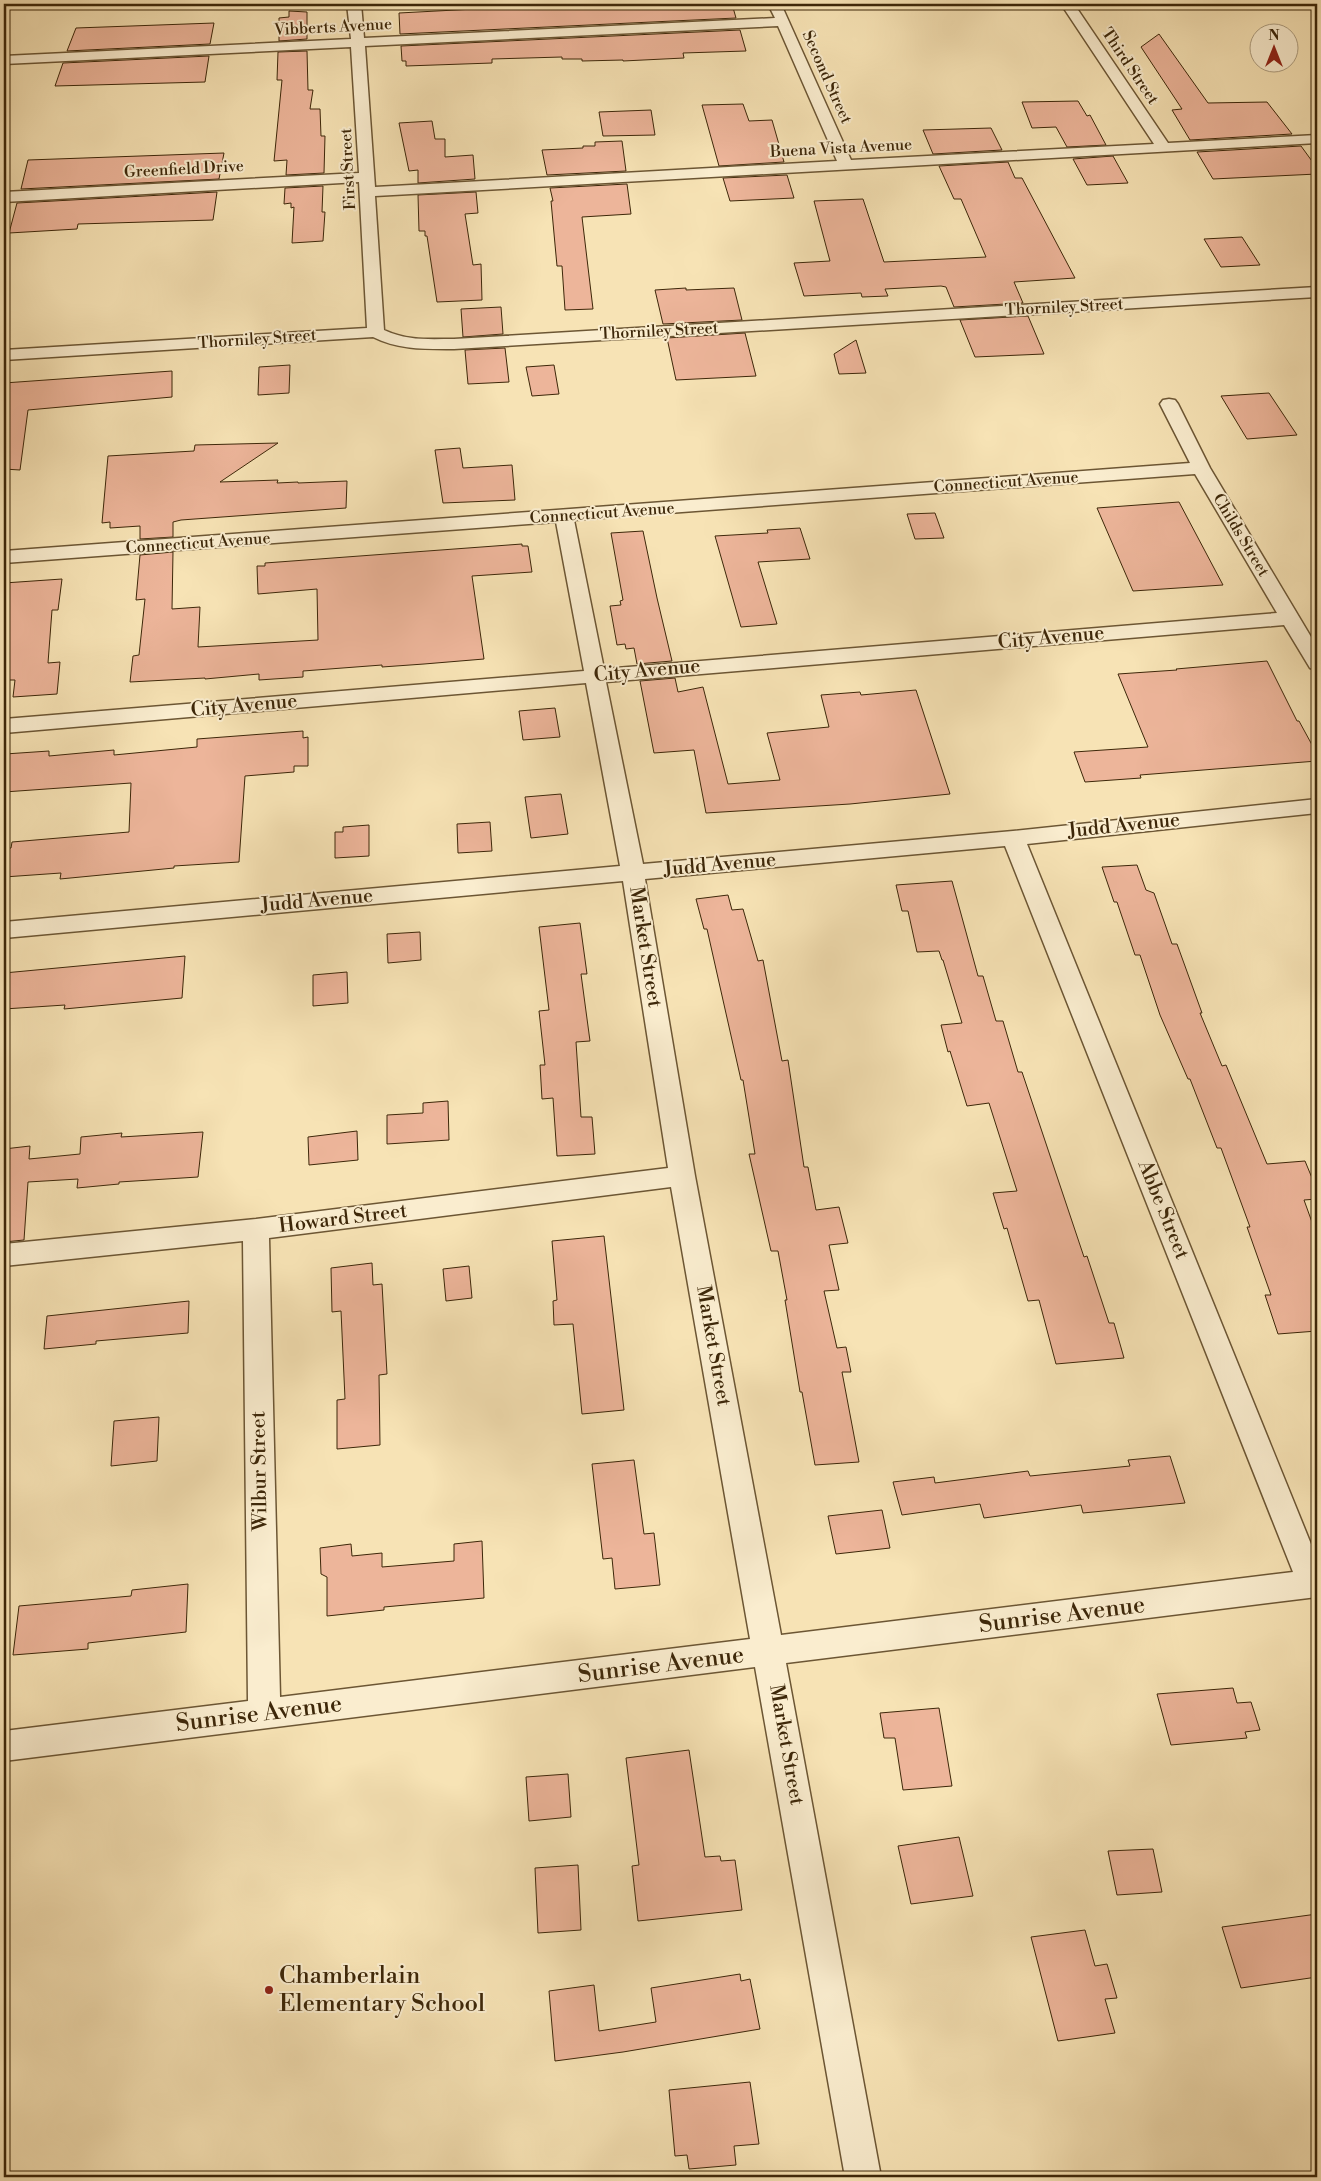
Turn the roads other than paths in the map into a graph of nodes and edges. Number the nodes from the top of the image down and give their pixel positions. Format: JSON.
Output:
{"nodes":[{"id":1,"x":354,"y":4,"type":"edge"},
{"id":2,"x":775,"y":4,"type":"edge"},
{"id":3,"x":1068,"y":4,"type":"edge"},
{"id":4,"x":783,"y":22,"type":"junction"},
{"id":5,"x":358,"y":44,"type":"junction"},
{"id":6,"x":4,"y":60,"type":"edge"},
{"id":7,"x":1317,"y":139,"type":"edge"},
{"id":8,"x":1164,"y":148,"type":"junction"},
{"id":9,"x":846,"y":165,"type":"junction"},
{"id":10,"x":367,"y":184,"type":"junction"},
{"id":11,"x":4,"y":197,"type":"edge"},
{"id":12,"x":1317,"y":292,"type":"edge"},
{"id":13,"x":376,"y":332,"type":"junction"},
{"id":14,"x":4,"y":355,"type":"edge"},
{"id":15,"x":1169,"y":404,"type":"dead end"},
{"id":16,"x":1201,"y":468,"type":"junction"},
{"id":17,"x":564,"y":516,"type":"junction"},
{"id":18,"x":4,"y":557,"type":"edge"},
{"id":19,"x":1291,"y":618,"type":"junction"},
{"id":20,"x":1317,"y":664,"type":"edge"},
{"id":21,"x":594,"y":676,"type":"junction"},
{"id":22,"x":4,"y":726,"type":"edge"},
{"id":23,"x":1317,"y":806,"type":"edge"},
{"id":24,"x":1013,"y":838,"type":"junction"},
{"id":25,"x":633,"y":872,"type":"junction"},
{"id":26,"x":4,"y":930,"type":"edge"},
{"id":27,"x":682,"y":1176,"type":"junction"},
{"id":28,"x":256,"y":1230,"type":"junction"},
{"id":29,"x":4,"y":1256,"type":"edge"},
{"id":30,"x":1315,"y":1583,"type":"edge"},
{"id":31,"x":769,"y":1652,"type":"junction"},
{"id":32,"x":264,"y":1713,"type":"junction"},
{"id":33,"x":4,"y":1746,"type":"edge"},
{"id":34,"x":863,"y":2177,"type":"edge"}],
"edges":[{"from":1,"to":5,"type":"street","name":"First Street"},
{"from":2,"to":4,"type":"street","name":"Second Street"},
{"from":3,"to":8,"type":"street","name":"Third Street"},
{"from":4,"to":5,"type":"street","name":"Vibberts Avenue"},
{"from":4,"to":9,"type":"street","name":"Second Street"},
{"from":5,"to":6,"type":"street","name":"Vibberts Avenue"},
{"from":5,"to":10,"type":"street","name":"First Street"},
{"from":7,"to":8,"type":"street","name":"Buena Vista Avenue"},
{"from":8,"to":9,"type":"street","name":"Buena Vista Avenue"},
{"from":9,"to":10,"type":"street","name":"Buena Vista Avenue"},
{"from":10,"to":11,"type":"street","name":"Greenfield Drive"},
{"from":10,"to":13,"type":"street","name":"First Street"},
{"from":12,"to":13,"type":"street","name":"Thorniley Street"},
{"from":13,"to":14,"type":"street","name":"Thorniley Street"},
{"from":15,"to":16,"type":"street","name":"Childs Street"},
{"from":16,"to":17,"type":"street","name":"Connecticut Avenue"},
{"from":16,"to":19,"type":"street","name":"Childs Street"},
{"from":17,"to":18,"type":"street","name":"Connecticut Avenue"},
{"from":17,"to":21,"type":"street","name":"Market Street"},
{"from":19,"to":20,"type":"street","name":"Childs Street"},
{"from":19,"to":21,"type":"street","name":"City Avenue"},
{"from":21,"to":22,"type":"street","name":"City Avenue"},
{"from":21,"to":25,"type":"street","name":"Market Street"},
{"from":23,"to":24,"type":"street","name":"Judd Avenue"},
{"from":24,"to":25,"type":"street","name":"Judd Avenue"},
{"from":24,"to":30,"type":"street","name":"Abbe Street"},
{"from":25,"to":26,"type":"street","name":"Judd Avenue"},
{"from":25,"to":27,"type":"street","name":"Market Street"},
{"from":27,"to":28,"type":"street","name":"Howard Street"},
{"from":27,"to":31,"type":"street","name":"Market Street"},
{"from":28,"to":29,"type":"street","name":"Howard Street"},
{"from":28,"to":32,"type":"street","name":"Wilbur Street"},
{"from":30,"to":31,"type":"street","name":"Sunrise Avenue"},
{"from":31,"to":32,"type":"street","name":"Sunrise Avenue"},
{"from":31,"to":34,"type":"street","name":"Market Street"},
{"from":32,"to":33,"type":"street","name":"Sunrise Avenue"}]}
